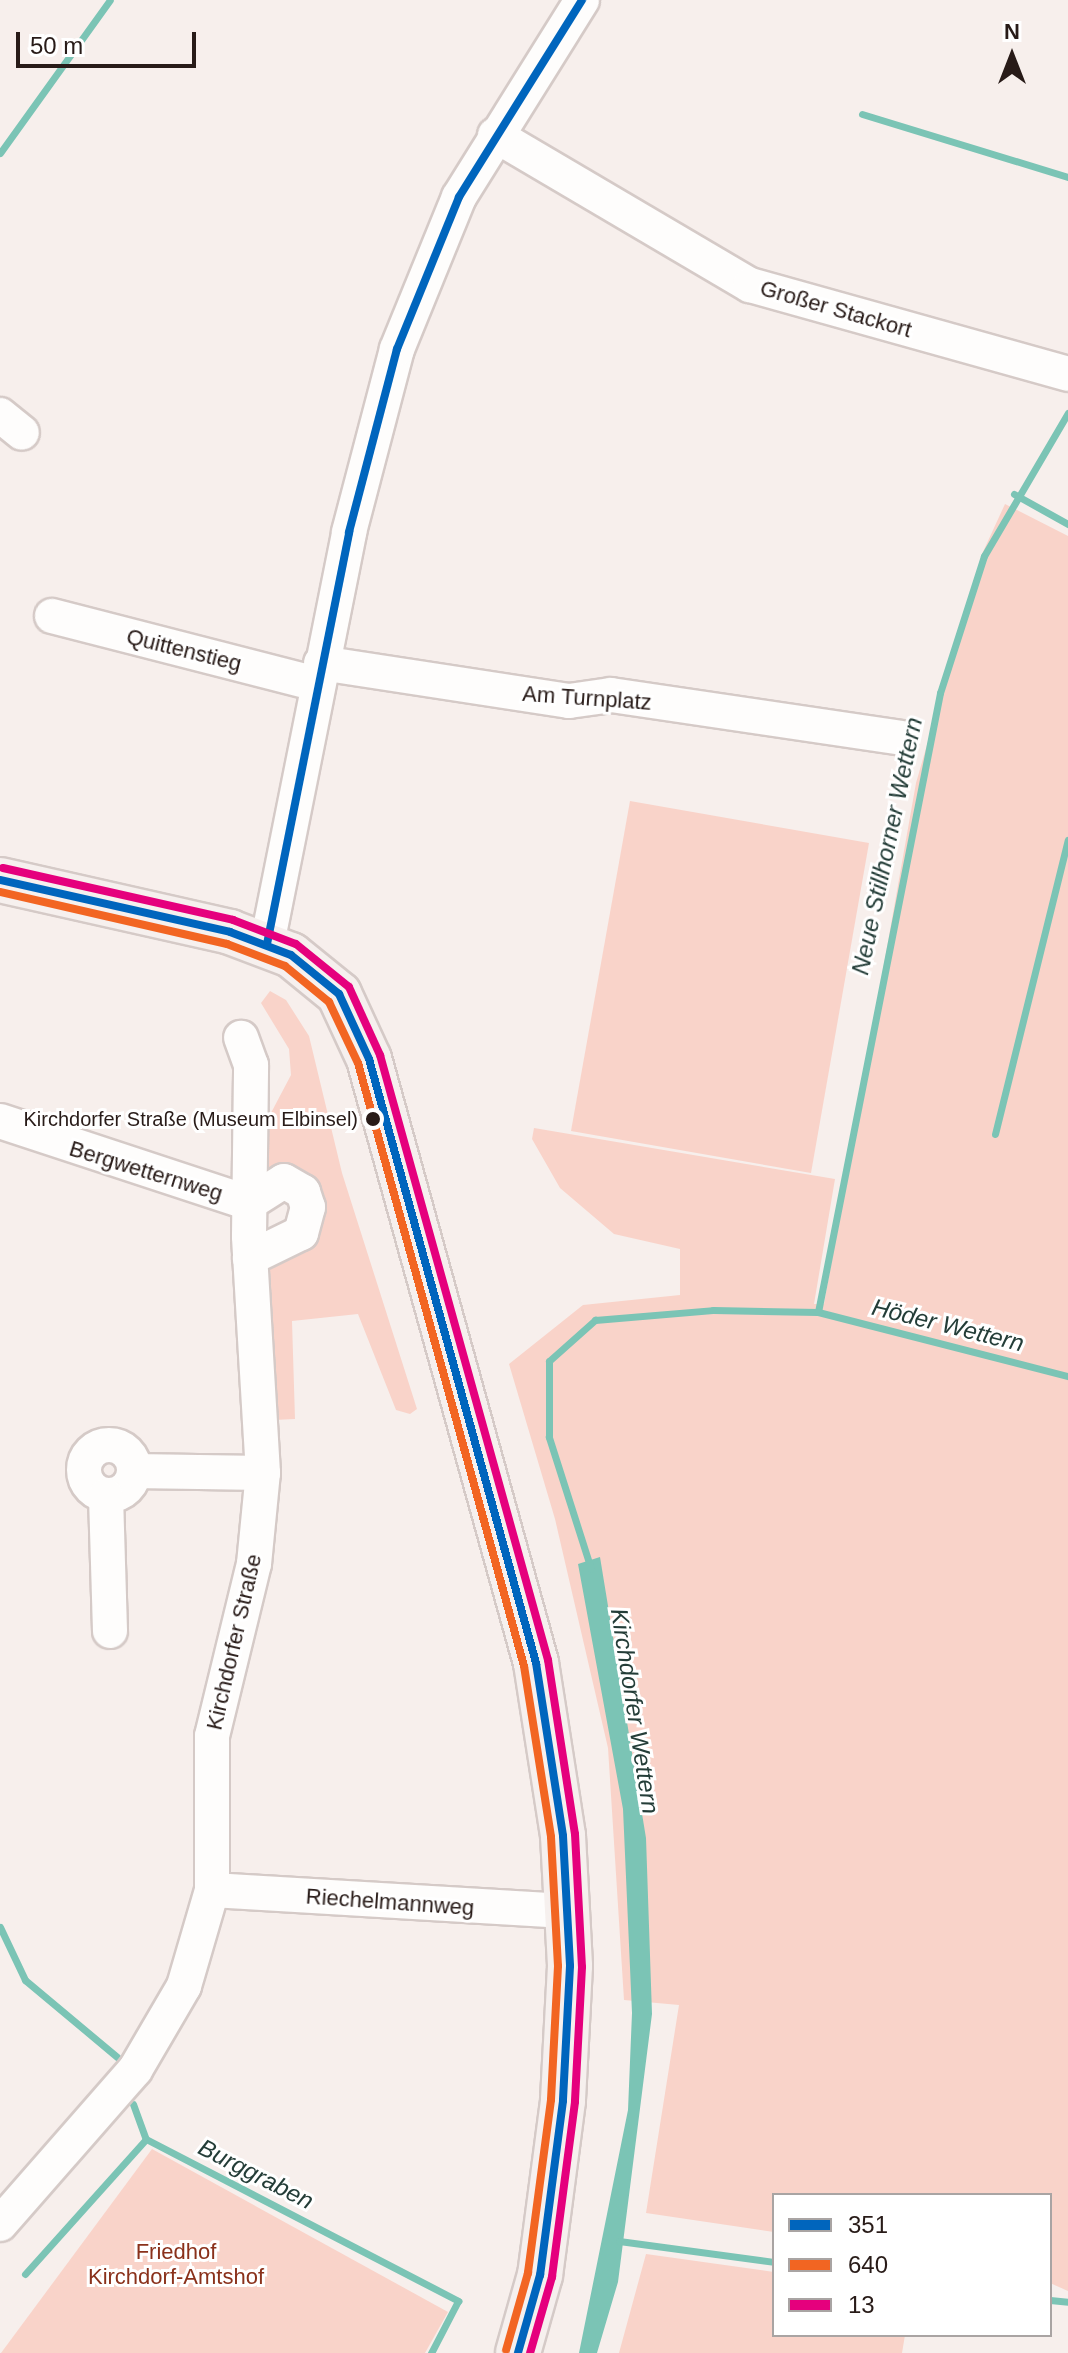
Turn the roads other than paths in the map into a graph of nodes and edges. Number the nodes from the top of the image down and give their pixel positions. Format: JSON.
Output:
{"nodes":[{"id":1,"x":582,"y":0,"type":"edge"},
{"id":2,"x":495,"y":135,"type":"junction"},
{"id":3,"x":1068,"y":374,"type":"edge"},
{"id":4,"x":52,"y":616,"type":"dead end"},
{"id":5,"x":318,"y":674,"type":"junction"},
{"id":6,"x":901,"y":738,"type":"dead end"},
{"id":7,"x":0,"y":880,"type":"edge"},
{"id":8,"x":267,"y":944,"type":"junction"},
{"id":9,"x":241,"y":1038,"type":"dead end"},
{"id":10,"x":0,"y":1121,"type":"edge"},
{"id":11,"x":249,"y":1203,"type":"junction"},
{"id":12,"x":250,"y":1258,"type":"junction"},
{"id":13,"x":134,"y":1471,"type":"junction"},
{"id":14,"x":263,"y":1473,"type":"junction"},
{"id":15,"x":106,"y":1496,"type":"junction"},
{"id":16,"x":110,"y":1631,"type":"dead end"},
{"id":17,"x":212,"y":1890,"type":"junction"},
{"id":18,"x":569,"y":1911,"type":"junction"},
{"id":19,"x":0,"y":2224,"type":"edge"},
{"id":20,"x":518,"y":2353,"type":"edge"}],
"edges":[{"from":1,"to":2,"type":"street"},
{"from":2,"to":3,"type":"street","name":"Großer Stackort"},
{"from":2,"to":5,"type":"street"},
{"from":4,"to":5,"type":"street","name":"Quittenstieg"},
{"from":5,"to":6,"type":"street","name":"Am Turnplatz"},
{"from":5,"to":8,"type":"street"},
{"from":7,"to":8,"type":"main road"},
{"from":8,"to":18,"type":"main road"},
{"from":9,"to":11,"type":"street","name":"Kirchdorfer Straße"},
{"from":10,"to":11,"type":"street","name":"Bergwetternweg"},
{"from":11,"to":12,"type":"street","name":"Kirchdorfer Straße"},
{"from":11,"to":12,"type":"street"},
{"from":12,"to":14,"type":"street","name":"Kirchdorfer Straße"},
{"from":13,"to":14,"type":"street"},
{"from":13,"to":15,"type":"street"},
{"from":13,"to":15,"type":"street"},
{"from":14,"to":17,"type":"street","name":"Kirchdorfer Straße"},
{"from":15,"to":16,"type":"street"},
{"from":17,"to":18,"type":"street","name":"Riechelmannweg"},
{"from":17,"to":19,"type":"street","name":"Kirchdorfer Straße"},
{"from":18,"to":20,"type":"main road"}]}
